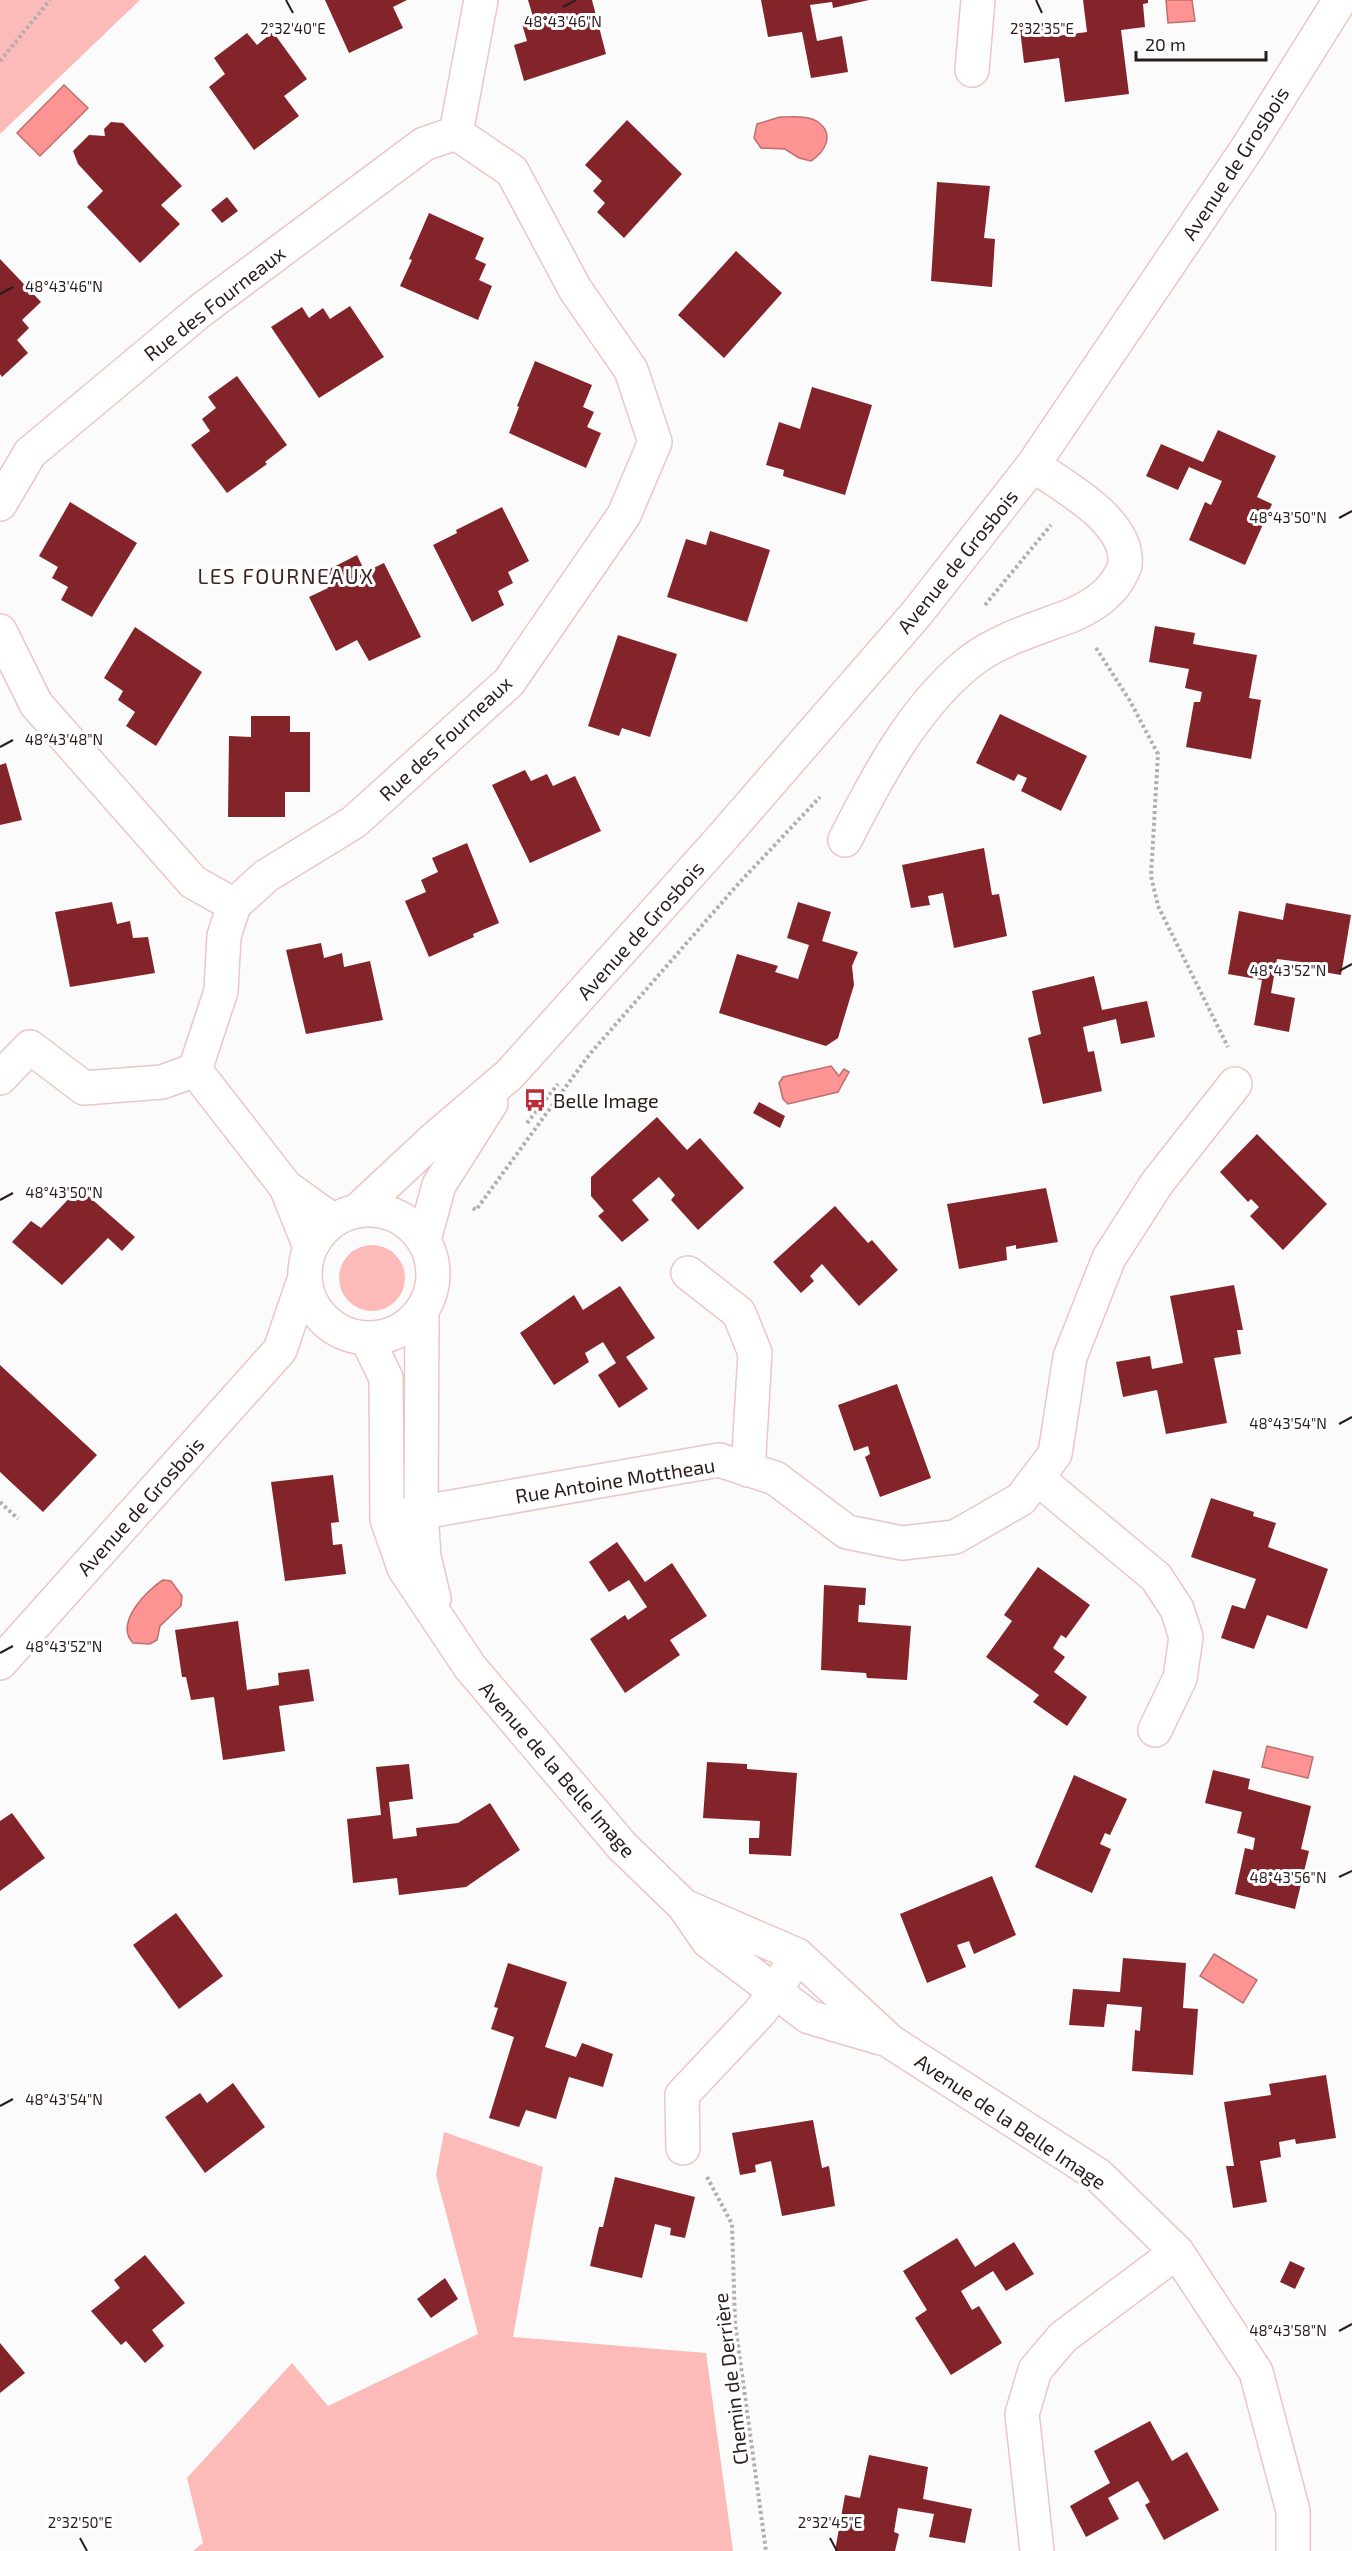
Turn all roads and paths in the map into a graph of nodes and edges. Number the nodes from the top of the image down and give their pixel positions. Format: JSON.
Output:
{"nodes":[{"id":1,"x":50,"y":0,"type":"edge"},
{"id":2,"x":481,"y":0,"type":"edge"},
{"id":3,"x":978,"y":0,"type":"edge"},
{"id":4,"x":1340,"y":0,"type":"edge"},
{"id":5,"x":0,"y":61,"type":"edge"},
{"id":6,"x":972,"y":70,"type":"dead end"},
{"id":7,"x":456,"y":133,"type":"junction"},
{"id":8,"x":1033,"y":465,"type":"junction"},
{"id":9,"x":0,"y":504,"type":"edge"},
{"id":10,"x":1078,"y":613,"type":"junction"},
{"id":11,"x":0,"y":631,"type":"edge"},
{"id":12,"x":845,"y":840,"type":"dead end"},
{"id":13,"x":234,"y":905,"type":"junction"},
{"id":14,"x":195,"y":1070,"type":"junction"},
{"id":15,"x":510,"y":1074,"type":"junction"},
{"id":16,"x":0,"y":1078,"type":"edge"},
{"id":17,"x":1234,"y":1084,"type":"joint"},
{"id":18,"x":286,"y":1187,"type":"junction"},
{"id":19,"x":345,"y":1215,"type":"junction"},
{"id":20,"x":424,"y":1240,"type":"junction"},
{"id":21,"x":309,"y":1247,"type":"junction"},
{"id":22,"x":688,"y":1273,"type":"dead end"},
{"id":23,"x":304,"y":1280,"type":"junction"},
{"id":24,"x":422,"y":1312,"type":"junction"},
{"id":25,"x":354,"y":1335,"type":"junction"},
{"id":26,"x":280,"y":1350,"type":"junction"},
{"id":27,"x":748,"y":1470,"type":"junction"},
{"id":28,"x":1037,"y":1478,"type":"junction"},
{"id":29,"x":0,"y":1502,"type":"edge"},
{"id":30,"x":421,"y":1513,"type":"junction"},
{"id":31,"x":18,"y":1519,"type":"dead end"},
{"id":32,"x":387,"y":1519,"type":"junction"},
{"id":33,"x":440,"y":1624,"type":"junction"},
{"id":34,"x":0,"y":1664,"type":"edge"},
{"id":35,"x":1155,"y":1730,"type":"dead end"},
{"id":36,"x":684,"y":1906,"type":"junction"},
{"id":37,"x":797,"y":1955,"type":"junction"},
{"id":38,"x":775,"y":1992,"type":"junction"},
{"id":39,"x":891,"y":2042,"type":"junction"},
{"id":40,"x":683,"y":2148,"type":"joint"},
{"id":41,"x":1177,"y":2252,"type":"junction"},
{"id":42,"x":766,"y":2551,"type":"edge"},
{"id":43,"x":1037,"y":2551,"type":"edge"},
{"id":44,"x":1293,"y":2551,"type":"edge"}],
"edges":[{"from":1,"to":5,"type":"path"},
{"from":2,"to":7,"type":"street"},
{"from":3,"to":6,"type":"street"},
{"from":4,"to":8,"type":"street","name":"Avenue de Grosbois"},
{"from":7,"to":9,"type":"street","name":"Rue des Fourneaux"},
{"from":7,"to":13,"type":"street","name":"Rue des Fourneaux"},
{"from":8,"to":10,"type":"street"},
{"from":8,"to":15,"type":"street","name":"Avenue de Grosbois"},
{"from":10,"to":12,"type":"street"},
{"from":10,"to":17,"type":"path"},
{"from":11,"to":13,"type":"street"},
{"from":13,"to":14,"type":"street"},
{"from":14,"to":16,"type":"street"},
{"from":14,"to":18,"type":"street"},
{"from":15,"to":19,"type":"street","name":"Avenue de Grosbois"},
{"from":15,"to":20,"type":"street","name":"Avenue de Grosbois"},
{"from":17,"to":28,"type":"street","name":"Rue Antoine Mottheau"},
{"from":18,"to":19,"type":"street"},
{"from":18,"to":21,"type":"street"},
{"from":19,"to":20,"type":"street"},
{"from":19,"to":21,"type":"street"},
{"from":20,"to":24,"type":"street"},
{"from":21,"to":23,"type":"street"},
{"from":22,"to":27,"type":"street"},
{"from":23,"to":25,"type":"street"},
{"from":23,"to":26,"type":"street","name":"Avenue de Grosbois"},
{"from":24,"to":25,"type":"street"},
{"from":24,"to":30,"type":"street","name":"Avenue de la Belle Image"},
{"from":25,"to":26,"type":"street","name":"Avenue de Grosbois"},
{"from":25,"to":32,"type":"street","name":"Avenue de la Belle Image"},
{"from":26,"to":34,"type":"street","name":"Avenue de Grosbois"},
{"from":27,"to":28,"type":"street","name":"Rue Antoine Mottheau"},
{"from":27,"to":30,"type":"street","name":"Rue Antoine Mottheau"},
{"from":28,"to":35,"type":"street"},
{"from":29,"to":31,"type":"path"},
{"from":30,"to":32,"type":"street","name":"Rue Antoine Mottheau"},
{"from":30,"to":33,"type":"street","name":"Avenue de la Belle Image"},
{"from":32,"to":33,"type":"street","name":"Avenue de la Belle Image"},
{"from":33,"to":36,"type":"street","name":"Avenue de la Belle Image"},
{"from":36,"to":37,"type":"street","name":"Avenue de la Belle Image"},
{"from":36,"to":38,"type":"street","name":"Avenue de la Belle Image"},
{"from":37,"to":38,"type":"street"},
{"from":37,"to":39,"type":"street","name":"Avenue de la Belle Image"},
{"from":38,"to":39,"type":"street","name":"Avenue de la Belle Image"},
{"from":38,"to":40,"type":"street"},
{"from":39,"to":41,"type":"street","name":"Avenue de la Belle Image"},
{"from":40,"to":42,"type":"path","name":"Chemin de Derrière"},
{"from":41,"to":43,"type":"street"},
{"from":41,"to":44,"type":"street","name":"Avenue de la Belle Image"}]}
